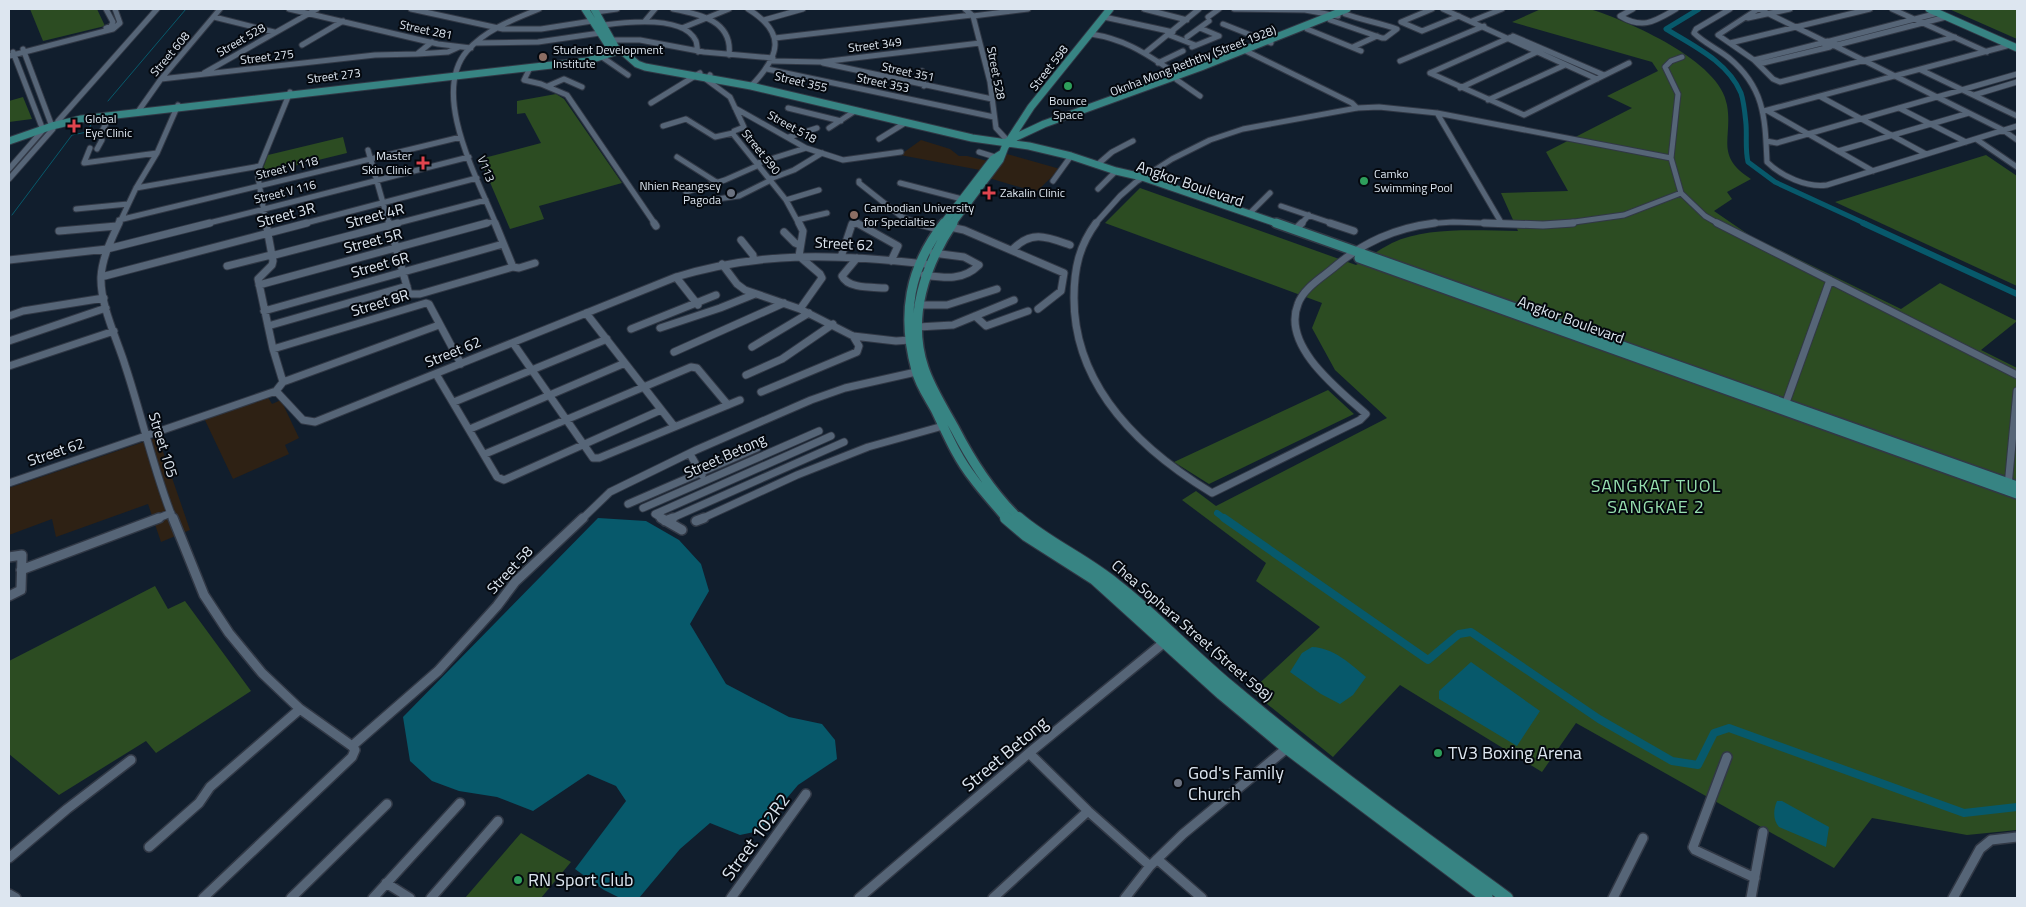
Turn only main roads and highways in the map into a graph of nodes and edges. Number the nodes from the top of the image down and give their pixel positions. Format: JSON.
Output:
{"nodes":[{"id":1,"x":585,"y":9,"type":"edge"},
{"id":2,"x":1110,"y":9,"type":"edge"},
{"id":3,"x":1357,"y":9,"type":"edge"},
{"id":4,"x":1928,"y":9,"type":"edge"},
{"id":5,"x":595,"y":10,"type":"edge"},
{"id":6,"x":1339,"y":15,"type":"edge"},
{"id":7,"x":1268,"y":42,"type":"junction"},
{"id":8,"x":2014,"y":46,"type":"edge"},
{"id":9,"x":614,"y":47,"type":"junction"},
{"id":10,"x":454,"y":74,"type":"junction"},
{"id":11,"x":1188,"y":74,"type":"junction"},
{"id":12,"x":753,"y":85,"type":"junction"},
{"id":13,"x":138,"y":111,"type":"junction"},
{"id":14,"x":55,"y":124,"type":"junction"},
{"id":15,"x":1036,"y":130,"type":"junction"},
{"id":16,"x":983,"y":138,"type":"junction"},
{"id":17,"x":9,"y":139,"type":"edge"},
{"id":18,"x":1008,"y":141,"type":"junction"},
{"id":19,"x":998,"y":155,"type":"junction"},
{"id":20,"x":1139,"y":179,"type":"junction"},
{"id":21,"x":1352,"y":252,"type":"junction"},
{"id":22,"x":923,"y":264,"type":"junction"},
{"id":23,"x":2011,"y":486,"type":"edge"},
{"id":24,"x":2017,"y":494,"type":"edge"},
{"id":25,"x":1169,"y":639,"type":"junction"},
{"id":26,"x":1384,"y":815,"type":"junction"},
{"id":27,"x":1487,"y":898,"type":"edge"},
{"id":28,"x":1507,"y":898,"type":"edge"}],
"edges":[{"from":1,"to":9,"type":"main road"},
{"from":2,"to":18,"type":"main road","name":"Street 598"},
{"from":3,"to":6,"type":"main road","name":"Oknha Mong Reththy (Street 1928)"},
{"from":4,"to":8,"type":"main road"},
{"from":5,"to":9,"type":"main road"},
{"from":6,"to":7,"type":"main road","name":"Oknha Mong Reththy (Street 1928)"},
{"from":6,"to":7,"type":"main road","name":"Oknha Mong Reththy (Street 1928)"},
{"from":7,"to":11,"type":"main road","name":"Oknha Mong Reththy (Street 1928)"},
{"from":9,"to":10,"type":"main road","name":"Street 273"},
{"from":9,"to":10,"type":"main road","name":"Street 273"},
{"from":9,"to":12,"type":"main road","name":"Street 355"},
{"from":10,"to":13,"type":"main road","name":"Street 273"},
{"from":11,"to":15,"type":"main road","name":"Oknha Mong Reththy (Street 1928)"},
{"from":11,"to":15,"type":"main road","name":"Oknha Mong Reththy (Street 1928)"},
{"from":12,"to":16,"type":"main road","name":"Street 355"},
{"from":12,"to":16,"type":"main road","name":"Street 355"},
{"from":13,"to":14,"type":"main road","name":"Street 273"},
{"from":13,"to":14,"type":"main road","name":"Street 273"},
{"from":14,"to":17,"type":"main road"},
{"from":15,"to":18,"type":"main road","name":"Oknha Mong Reththy (Street 1928)"},
{"from":16,"to":18,"type":"main road","name":"Street 355"},
{"from":18,"to":19,"type":"main road","name":"Chea Sophara Street (Street 598)"},
{"from":18,"to":20,"type":"main road","name":"Angkor Boulevard"},
{"from":19,"to":22,"type":"main road","name":"Chea Sophara Street (Street 598)"},
{"from":19,"to":22,"type":"main road","name":"Chea Sophara Street (Street 598)"},
{"from":20,"to":21,"type":"main road","name":"Angkor Boulevard"},
{"from":20,"to":21,"type":"main road","name":"Angkor Boulevard"},
{"from":21,"to":23,"type":"main road","name":"Angkor Boulevard"},
{"from":22,"to":25,"type":"main road","name":"Chea Sophara Street (Street 598)"},
{"from":22,"to":25,"type":"main road","name":"Chea Sophara Street (Street 598)"},
{"from":23,"to":24,"type":"main road","name":"Angkor Boulevard"},
{"from":25,"to":26,"type":"main road","name":"Chea Sophara Street (Street 598)"},
{"from":25,"to":26,"type":"main road","name":"Chea Sophara Street (Street 598)"},
{"from":26,"to":27,"type":"main road","name":"Chea Sophara Street (Street 598)"},
{"from":26,"to":28,"type":"main road","name":"Chea Sophara Street (Street 598)"}]}
